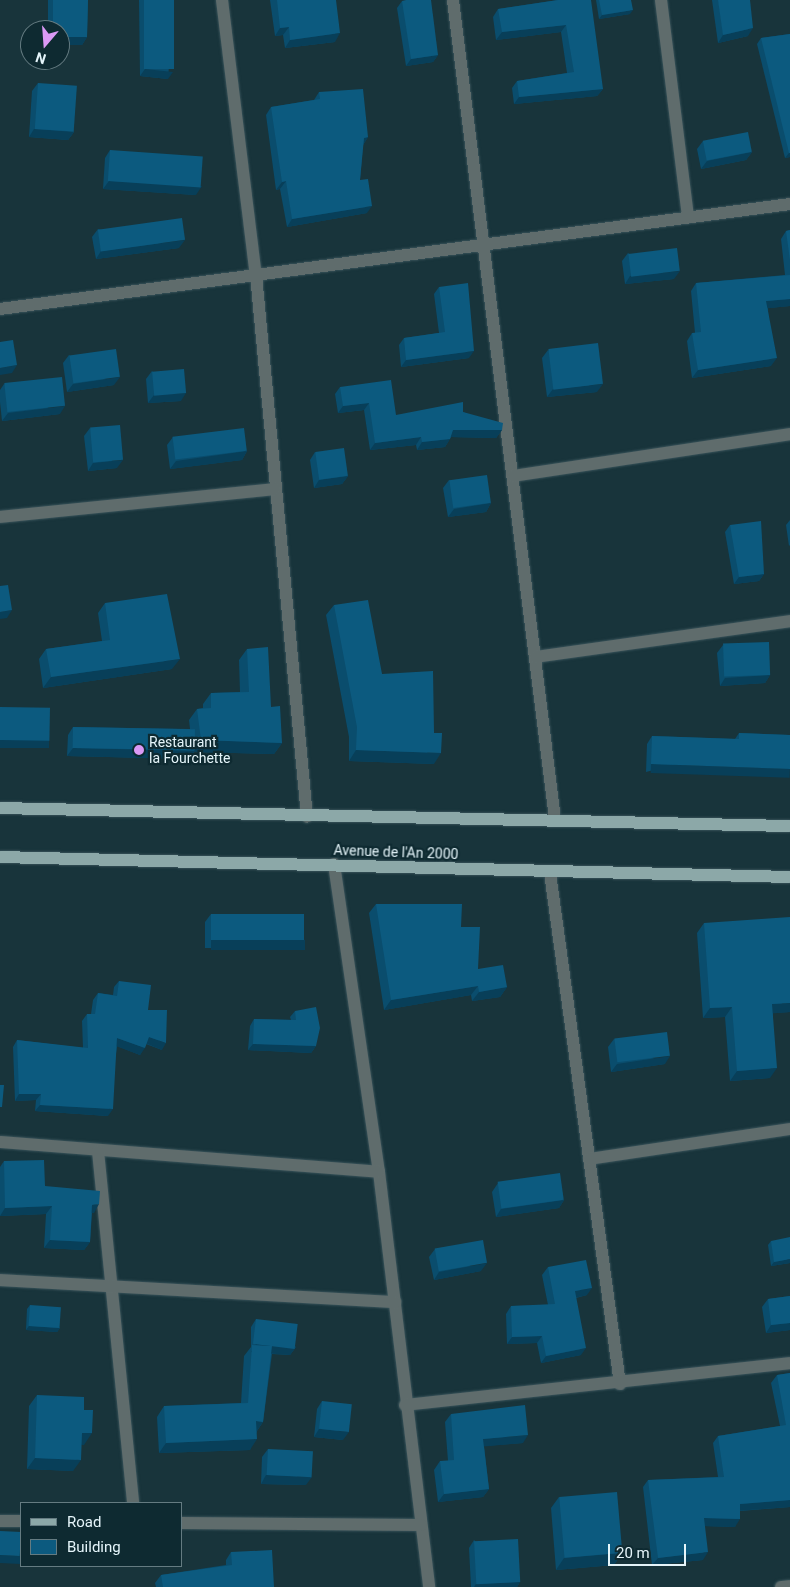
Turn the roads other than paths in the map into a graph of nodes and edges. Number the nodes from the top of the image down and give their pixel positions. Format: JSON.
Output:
{"nodes":[{"id":1,"x":222,"y":0,"type":"edge"},
{"id":2,"x":453,"y":0,"type":"edge"},
{"id":3,"x":662,"y":0,"type":"edge"},
{"id":4,"x":790,"y":204,"type":"edge"},
{"id":5,"x":688,"y":217,"type":"junction"},
{"id":6,"x":483,"y":242,"type":"junction"},
{"id":7,"x":256,"y":275,"type":"junction"},
{"id":8,"x":0,"y":309,"type":"edge"},
{"id":9,"x":790,"y":434,"type":"edge"},
{"id":10,"x":513,"y":476,"type":"junction"},
{"id":11,"x":275,"y":489,"type":"junction"},
{"id":12,"x":0,"y":517,"type":"edge"},
{"id":13,"x":790,"y":622,"type":"edge"},
{"id":14,"x":535,"y":657,"type":"junction"},
{"id":15,"x":0,"y":808,"type":"edge"},
{"id":16,"x":307,"y":816,"type":"junction"},
{"id":17,"x":555,"y":819,"type":"junction"},
{"id":18,"x":790,"y":826,"type":"edge"},
{"id":19,"x":0,"y":857,"type":"edge"},
{"id":20,"x":334,"y":864,"type":"junction"},
{"id":21,"x":550,"y":873,"type":"junction"},
{"id":22,"x":790,"y":877,"type":"edge"},
{"id":23,"x":790,"y":1129,"type":"edge"},
{"id":24,"x":0,"y":1142,"type":"edge"},
{"id":25,"x":98,"y":1151,"type":"junction"},
{"id":26,"x":589,"y":1158,"type":"junction"},
{"id":27,"x":379,"y":1172,"type":"junction"},
{"id":28,"x":0,"y":1280,"type":"edge"},
{"id":29,"x":114,"y":1287,"type":"junction"},
{"id":30,"x":395,"y":1302,"type":"junction"},
{"id":31,"x":790,"y":1363,"type":"edge"},
{"id":32,"x":620,"y":1384,"type":"junction"},
{"id":33,"x":405,"y":1405,"type":"junction"},
{"id":34,"x":133,"y":1502,"type":"edge"},
{"id":35,"x":0,"y":1520,"type":"edge"},
{"id":36,"x":20,"y":1521,"type":"edge"},
{"id":37,"x":182,"y":1523,"type":"edge"},
{"id":38,"x":421,"y":1525,"type":"junction"},
{"id":39,"x":790,"y":1586,"type":"edge"},
{"id":40,"x":429,"y":1587,"type":"edge"},
{"id":41,"x":780,"y":1587,"type":"edge"}],
"edges":[{"from":1,"to":7,"type":"street"},
{"from":2,"to":6,"type":"street"},
{"from":3,"to":5,"type":"street"},
{"from":4,"to":5,"type":"street"},
{"from":5,"to":6,"type":"street"},
{"from":6,"to":7,"type":"street"},
{"from":6,"to":10,"type":"street"},
{"from":7,"to":8,"type":"street"},
{"from":7,"to":11,"type":"street"},
{"from":9,"to":10,"type":"street"},
{"from":10,"to":14,"type":"street"},
{"from":11,"to":12,"type":"street"},
{"from":11,"to":16,"type":"street"},
{"from":13,"to":14,"type":"street"},
{"from":14,"to":17,"type":"street"},
{"from":15,"to":16,"type":"main road"},
{"from":16,"to":17,"type":"main road"},
{"from":17,"to":18,"type":"main road"},
{"from":19,"to":20,"type":"main road","name":"Avenue de l'An 2000"},
{"from":20,"to":21,"type":"main road","name":"Avenue de l'An 2000"},
{"from":20,"to":27,"type":"street"},
{"from":21,"to":22,"type":"main road","name":"Avenue de l'An 2000"},
{"from":21,"to":26,"type":"street"},
{"from":23,"to":26,"type":"street"},
{"from":24,"to":25,"type":"street"},
{"from":25,"to":27,"type":"street"},
{"from":25,"to":29,"type":"street"},
{"from":26,"to":32,"type":"street"},
{"from":27,"to":30,"type":"street"},
{"from":28,"to":29,"type":"street"},
{"from":29,"to":30,"type":"street"},
{"from":29,"to":34,"type":"street"},
{"from":30,"to":33,"type":"street"},
{"from":31,"to":32,"type":"street"},
{"from":32,"to":33,"type":"street"},
{"from":33,"to":38,"type":"street"},
{"from":35,"to":36,"type":"street"},
{"from":37,"to":38,"type":"street"},
{"from":38,"to":40,"type":"street"},
{"from":39,"to":41,"type":"street"}]}
